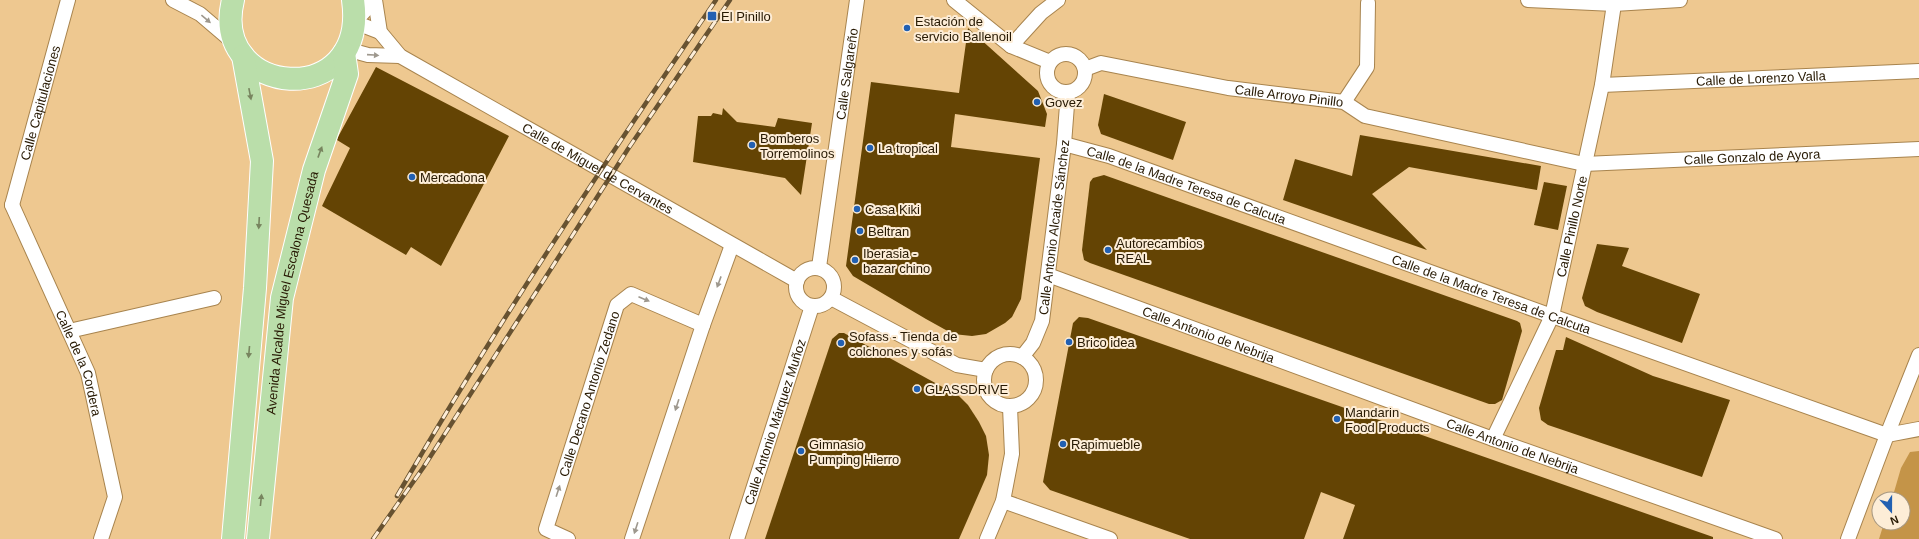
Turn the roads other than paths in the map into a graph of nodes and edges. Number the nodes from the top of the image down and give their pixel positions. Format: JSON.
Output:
{"nodes":[{"id":1,"x":68,"y":0,"type":"edge"},
{"id":2,"x":173,"y":0,"type":"edge"},
{"id":3,"x":233,"y":0,"type":"edge"},
{"id":4,"x":372,"y":0,"type":"edge"},
{"id":5,"x":375,"y":0,"type":"edge"},
{"id":6,"x":856,"y":0,"type":"edge"},
{"id":7,"x":954,"y":0,"type":"edge"},
{"id":8,"x":1058,"y":0,"type":"edge"},
{"id":9,"x":1528,"y":0,"type":"edge"},
{"id":10,"x":1680,"y":0,"type":"edge"},
{"id":11,"x":1368,"y":3,"type":"dead end"},
{"id":12,"x":1614,"y":4,"type":"junction"},
{"id":13,"x":354,"y":13,"type":"edge"},
{"id":14,"x":380,"y":32,"type":"junction"},
{"id":15,"x":1011,"y":46,"type":"junction"},
{"id":16,"x":239,"y":50,"type":"junction"},
{"id":17,"x":345,"y":51,"type":"junction"},
{"id":18,"x":400,"y":56,"type":"junction"},
{"id":19,"x":1050,"y":62,"type":"junction"},
{"id":20,"x":1085,"y":69,"type":"junction"},
{"id":21,"x":1919,"y":71,"type":"edge"},
{"id":22,"x":1602,"y":85,"type":"junction"},
{"id":23,"x":1068,"y":92,"type":"junction"},
{"id":24,"x":1344,"y":102,"type":"junction"},
{"id":25,"x":1064,"y":144,"type":"junction"},
{"id":26,"x":1919,"y":149,"type":"edge"},
{"id":27,"x":1584,"y":164,"type":"junction"},
{"id":28,"x":6,"y":204,"type":"edge"},
{"id":29,"x":732,"y":245,"type":"junction"},
{"id":30,"x":818,"y":267,"type":"junction"},
{"id":31,"x":1048,"y":276,"type":"junction"},
{"id":32,"x":797,"y":281,"type":"junction"},
{"id":33,"x":214,"y":298,"type":"dead end"},
{"id":34,"x":831,"y":298,"type":"junction"},
{"id":35,"x":812,"y":306,"type":"junction"},
{"id":36,"x":1552,"y":316,"type":"junction"},
{"id":37,"x":703,"y":325,"type":"junction"},
{"id":38,"x":69,"y":331,"type":"junction"},
{"id":39,"x":1919,"y":355,"type":"edge"},
{"id":40,"x":1022,"y":357,"type":"junction"},
{"id":41,"x":986,"y":370,"type":"junction"},
{"id":42,"x":1010,"y":407,"type":"junction"},
{"id":43,"x":1919,"y":430,"type":"edge"},
{"id":44,"x":1887,"y":434,"type":"junction"},
{"id":45,"x":1493,"y":439,"type":"junction"},
{"id":46,"x":1003,"y":501,"type":"junction"},
{"id":47,"x":101,"y":539,"type":"edge"},
{"id":48,"x":233,"y":539,"type":"edge"},
{"id":49,"x":258,"y":539,"type":"edge"},
{"id":50,"x":568,"y":539,"type":"edge"},
{"id":51,"x":632,"y":539,"type":"edge"},
{"id":52,"x":737,"y":539,"type":"edge"},
{"id":53,"x":987,"y":539,"type":"edge"},
{"id":54,"x":1110,"y":539,"type":"edge"},
{"id":55,"x":1775,"y":539,"type":"edge"},
{"id":56,"x":1848,"y":539,"type":"edge"}],
"edges":[{"from":1,"to":28,"type":"street","name":"Calle Capitulaciones"},
{"from":2,"to":16,"type":"street","one_way":true},
{"from":3,"to":16,"type":"main road","name":"Avenida Alcalde Miguel Escalona Quesada"},
{"from":4,"to":13,"type":"main road"},
{"from":5,"to":14,"type":"street"},
{"from":6,"to":30,"type":"street","name":"Calle Salgareño"},
{"from":7,"to":15,"type":"street"},
{"from":8,"to":15,"type":"street"},
{"from":9,"to":12,"type":"street"},
{"from":10,"to":12,"type":"street"},
{"from":11,"to":24,"type":"street"},
{"from":12,"to":22,"type":"street","name":"Calle Pinillo Norte"},
{"from":13,"to":14,"type":"street"},
{"from":13,"to":17,"type":"main road"},
{"from":14,"to":18,"type":"street"},
{"from":15,"to":19,"type":"street"},
{"from":16,"to":17,"type":"main road"},
{"from":16,"to":48,"type":"main road","name":"Avenida Alcalde Miguel Escalona Quesada","one_way":true},
{"from":17,"to":18,"type":"street","one_way":true},
{"from":49,"to":17,"type":"main road","name":"Avenida Alcalde Miguel Escalona Quesada","one_way":true},
{"from":18,"to":29,"type":"street","name":"Calle de Miguel de Cervantes"},
{"from":19,"to":20,"type":"street"},
{"from":19,"to":23,"type":"street"},
{"from":20,"to":23,"type":"street"},
{"from":20,"to":24,"type":"street","name":"Calle Arroyo Pinillo"},
{"from":21,"to":22,"type":"street","name":"Calle de Lorenzo Valla"},
{"from":22,"to":27,"type":"street","name":"Calle Pinillo Norte"},
{"from":23,"to":25,"type":"street","name":"Calle Antonio Alcaide Sánchez"},
{"from":24,"to":27,"type":"street","name":"Calle Arroyo Pinillo"},
{"from":25,"to":31,"type":"street","name":"Calle Antonio Alcaide Sánchez"},
{"from":25,"to":36,"type":"street","name":"Calle de la Madre Teresa de Calcuta"},
{"from":26,"to":27,"type":"street","name":"Calle Gonzalo de Ayora"},
{"from":27,"to":36,"type":"street","name":"Calle Pinillo Norte"},
{"from":28,"to":38,"type":"street","name":"Calle de la Cordera"},
{"from":29,"to":32,"type":"street","name":"Calle de Miguel de Cervantes"},
{"from":29,"to":37,"type":"street","one_way":true},
{"from":30,"to":32,"type":"street"},
{"from":30,"to":34,"type":"street"},
{"from":31,"to":40,"type":"street","name":"Calle Antonio Alcaide Sánchez"},
{"from":31,"to":45,"type":"street","name":"Calle Antonio de Nebrija"},
{"from":32,"to":35,"type":"street"},
{"from":33,"to":38,"type":"street"},
{"from":34,"to":35,"type":"street"},
{"from":34,"to":41,"type":"street"},
{"from":35,"to":52,"type":"street","name":"Calle Antonio Márquez Muñoz"},
{"from":36,"to":44,"type":"street","name":"Calle de la Madre Teresa de Calcuta"},
{"from":36,"to":45,"type":"street","name":"Calle Pinillo Norte"},
{"from":50,"to":37,"type":"street","name":"Calle Decano Antonio Zedano","one_way":true},
{"from":37,"to":51,"type":"street","one_way":true},
{"from":38,"to":47,"type":"street","name":"Calle de la Cordera"},
{"from":39,"to":44,"type":"street"},
{"from":40,"to":41,"type":"street"},
{"from":40,"to":42,"type":"street"},
{"from":41,"to":42,"type":"street"},
{"from":42,"to":46,"type":"street"},
{"from":43,"to":44,"type":"street","name":"Calle de la Madre Teresa de Calcuta"},
{"from":44,"to":56,"type":"street"},
{"from":45,"to":55,"type":"street","name":"Calle Antonio de Nebrija"},
{"from":46,"to":53,"type":"street"},
{"from":46,"to":54,"type":"street"}]}
